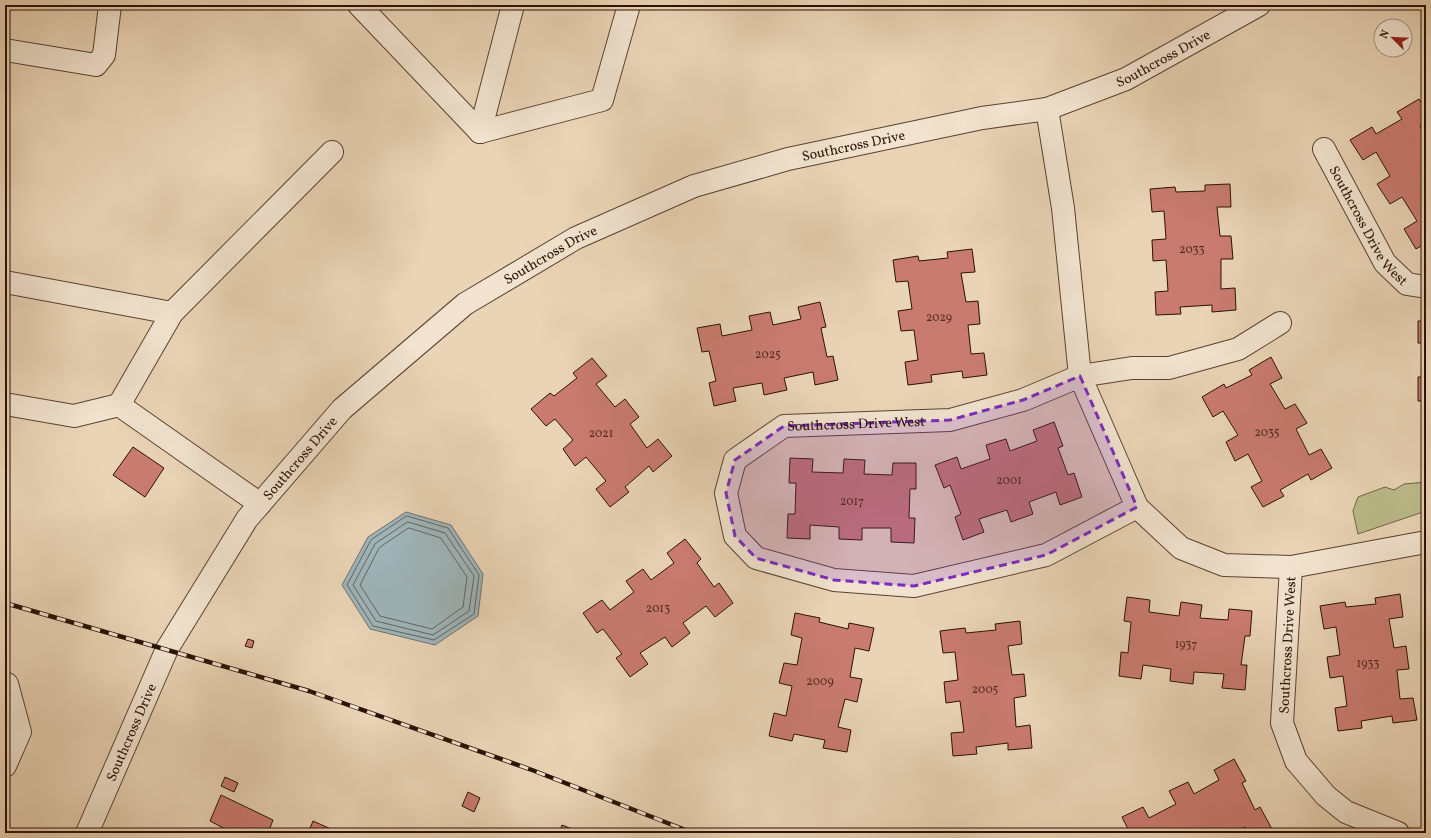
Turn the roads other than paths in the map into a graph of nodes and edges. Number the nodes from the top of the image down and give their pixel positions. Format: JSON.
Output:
{"nodes":[{"id":1,"x":110,"y":5,"type":"edge"},
{"id":2,"x":359,"y":5,"type":"edge"},
{"id":3,"x":513,"y":5,"type":"edge"},
{"id":4,"x":629,"y":5,"type":"edge"},
{"id":5,"x":1259,"y":5,"type":"edge"},
{"id":6,"x":5,"y":50,"type":"edge"},
{"id":7,"x":1047,"y":109,"type":"junction"},
{"id":8,"x":480,"y":132,"type":"junction"},
{"id":9,"x":1324,"y":149,"type":"dead end"},
{"id":10,"x":332,"y":152,"type":"dead end"},
{"id":11,"x":5,"y":282,"type":"edge"},
{"id":12,"x":1426,"y":287,"type":"edge"},
{"id":13,"x":172,"y":313,"type":"junction"},
{"id":14,"x":1280,"y":323,"type":"dead end"},
{"id":15,"x":1080,"y":376,"type":"junction"},
{"id":16,"x":5,"y":404,"type":"edge"},
{"id":17,"x":119,"y":405,"type":"junction"},
{"id":18,"x":260,"y":504,"type":"junction"},
{"id":19,"x":1137,"y":507,"type":"junction"},
{"id":20,"x":1426,"y":542,"type":"edge"},
{"id":21,"x":1291,"y":568,"type":"junction"},
{"id":22,"x":5,"y":684,"type":"edge"},
{"id":23,"x":5,"y":766,"type":"edge"},
{"id":24,"x":87,"y":833,"type":"edge"},
{"id":25,"x":1398,"y":833,"type":"edge"}],
"edges":[{"from":1,"to":6,"type":"street"},
{"from":2,"to":8,"type":"street"},
{"from":3,"to":8,"type":"street"},
{"from":4,"to":8,"type":"street"},
{"from":5,"to":7,"type":"street","name":"Southcross Drive"},
{"from":7,"to":15,"type":"street","name":"Southcross Drive West"},
{"from":7,"to":18,"type":"street","name":"Southcross Drive"},
{"from":9,"to":12,"type":"street","name":"Southcross Drive West"},
{"from":10,"to":13,"type":"street"},
{"from":11,"to":13,"type":"street"},
{"from":13,"to":17,"type":"street"},
{"from":14,"to":15,"type":"street","name":"Southcross Drive West"},
{"from":15,"to":19,"type":"street","name":"Southcross Drive West"},
{"from":15,"to":19,"type":"street","name":"Southcross Drive West"},
{"from":16,"to":17,"type":"street"},
{"from":17,"to":18,"type":"street"},
{"from":18,"to":24,"type":"street","name":"Southcross Drive"},
{"from":19,"to":21,"type":"street","name":"Southcross Drive West"},
{"from":20,"to":21,"type":"street","name":"Southcross Drive West"},
{"from":21,"to":25,"type":"street","name":"Southcross Drive West"},
{"from":22,"to":23,"type":"street"}]}
